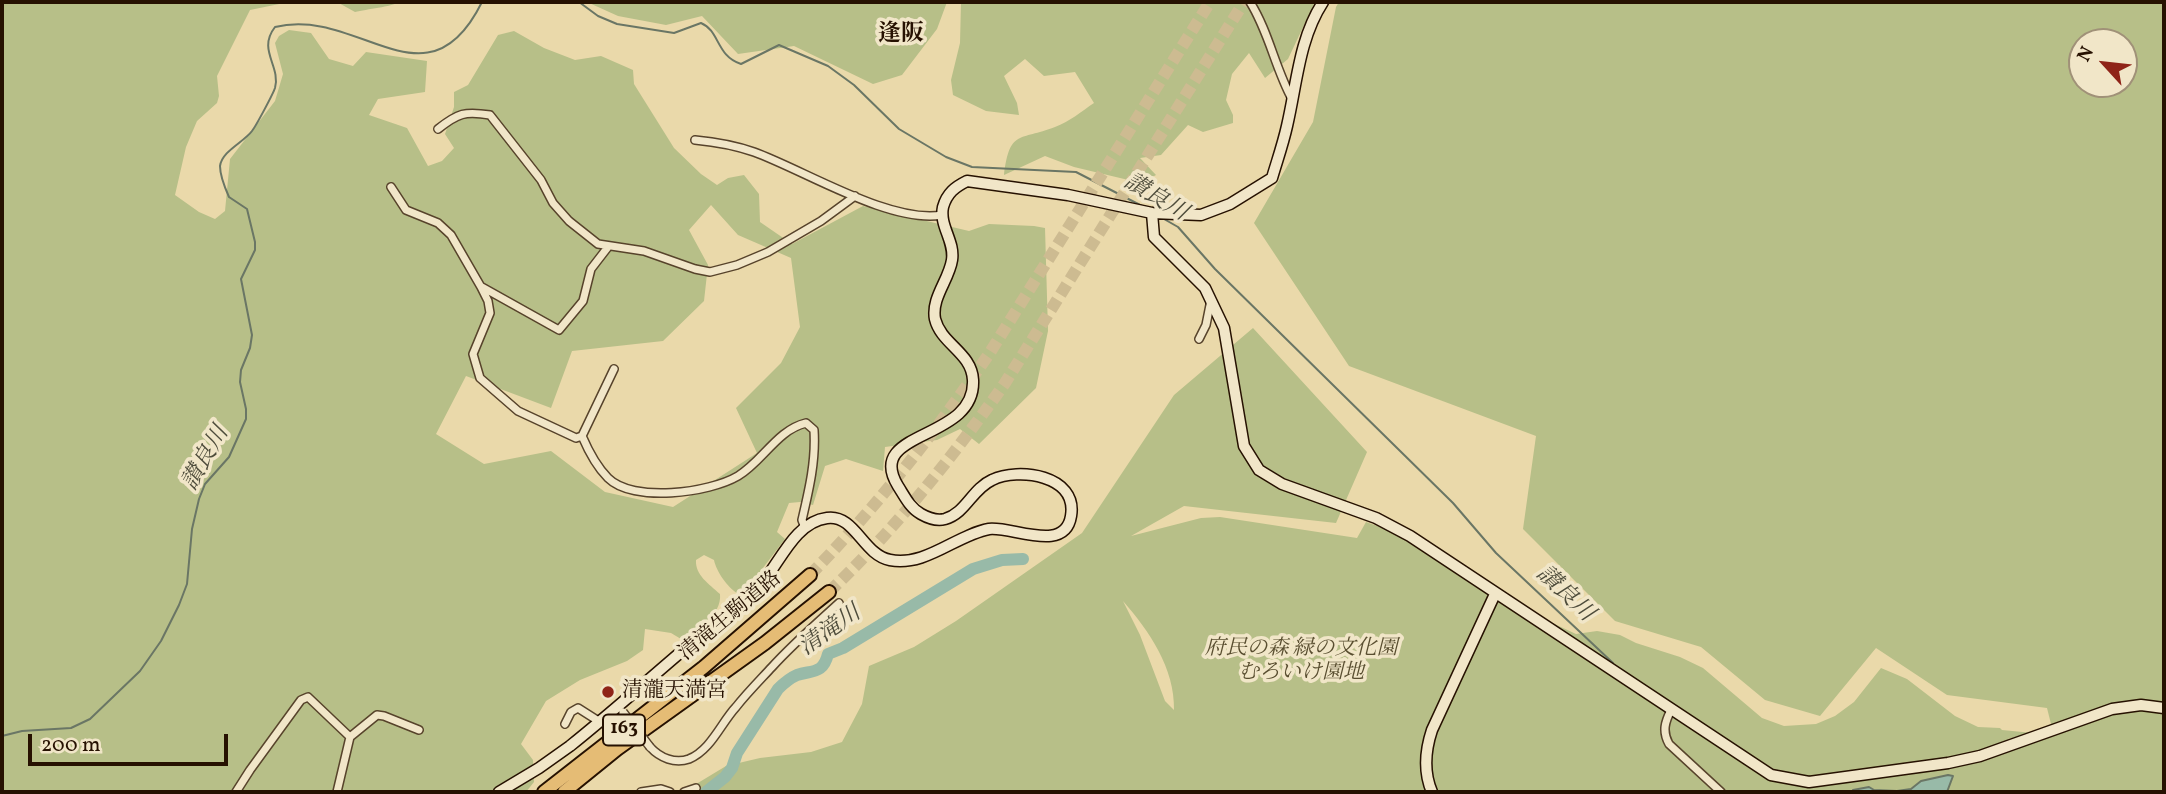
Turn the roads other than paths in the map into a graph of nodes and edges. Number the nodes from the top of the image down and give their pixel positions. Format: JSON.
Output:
{"nodes":[{"id":1,"x":1250,"y":2,"type":"edge"},
{"id":2,"x":1323,"y":2,"type":"edge"},
{"id":3,"x":1292,"y":99,"type":"junction"},
{"id":4,"x":438,"y":129,"type":"dead end"},
{"id":5,"x":695,"y":140,"type":"dead end"},
{"id":6,"x":391,"y":187,"type":"dead end"},
{"id":7,"x":855,"y":197,"type":"junction"},
{"id":8,"x":1152,"y":213,"type":"junction"},
{"id":9,"x":942,"y":215,"type":"junction"},
{"id":10,"x":608,"y":247,"type":"junction"},
{"id":11,"x":481,"y":286,"type":"junction"},
{"id":12,"x":1211,"y":300,"type":"junction"},
{"id":13,"x":1199,"y":339,"type":"dead end"},
{"id":14,"x":614,"y":369,"type":"dead end"},
{"id":15,"x":582,"y":436,"type":"junction"},
{"id":16,"x":805,"y":528,"type":"junction"},
{"id":17,"x":810,"y":575,"type":"tunnel mouth"},
{"id":18,"x":829,"y":593,"type":"tunnel mouth"},
{"id":19,"x":1495,"y":594,"type":"junction"},
{"id":20,"x":839,"y":603,"type":"dead end"},
{"id":21,"x":2164,"y":708,"type":"edge"},
{"id":22,"x":621,"y":709,"type":"junction"},
{"id":23,"x":1671,"y":710,"type":"junction"},
{"id":24,"x":600,"y":722,"type":"junction"},
{"id":25,"x":565,"y":724,"type":"dead end"},
{"id":26,"x":419,"y":730,"type":"dead end"},
{"id":27,"x":350,"y":737,"type":"junction"},
{"id":28,"x":567,"y":775,"type":"junction"},
{"id":29,"x":696,"y":788,"type":"dead end"},
{"id":30,"x":236,"y":792,"type":"edge"},
{"id":31,"x":337,"y":792,"type":"edge"},
{"id":32,"x":499,"y":792,"type":"edge"},
{"id":33,"x":536,"y":792,"type":"edge"},
{"id":34,"x":544,"y":792,"type":"edge"},
{"id":35,"x":564,"y":792,"type":"edge"},
{"id":36,"x":641,"y":792,"type":"edge"},
{"id":37,"x":670,"y":792,"type":"edge"},
{"id":38,"x":684,"y":792,"type":"edge"},
{"id":39,"x":1432,"y":792,"type":"edge"},
{"id":40,"x":1721,"y":792,"type":"edge"}],
"edges":[{"from":1,"to":3,"type":"street"},
{"from":2,"to":3,"type":"street"},
{"from":3,"to":8,"type":"street"},
{"from":4,"to":10,"type":"street"},
{"from":5,"to":7,"type":"street"},
{"from":6,"to":11,"type":"street"},
{"from":7,"to":9,"type":"street"},
{"from":7,"to":10,"type":"street"},
{"from":8,"to":9,"type":"street"},
{"from":8,"to":12,"type":"street"},
{"from":9,"to":16,"type":"street"},
{"from":10,"to":11,"type":"street"},
{"from":11,"to":15,"type":"street"},
{"from":12,"to":13,"type":"street"},
{"from":12,"to":19,"type":"street"},
{"from":14,"to":15,"type":"street"},
{"from":15,"to":16,"type":"street"},
{"from":16,"to":22,"type":"street"},
{"from":17,"to":28,"type":"highway","name":"清滝生駒道路","number":"163"},
{"from":18,"to":35,"type":"highway","name":"清滝生駒道路","number":"163"},
{"from":19,"to":23,"type":"street"},
{"from":19,"to":39,"type":"street"},
{"from":20,"to":22,"type":"street","bridge":true},
{"from":21,"to":23,"type":"street"},
{"from":22,"to":24,"type":"street"},
{"from":23,"to":40,"type":"street"},
{"from":24,"to":25,"type":"street"},
{"from":24,"to":32,"type":"street"},
{"from":26,"to":27,"type":"street"},
{"from":27,"to":30,"type":"street"},
{"from":27,"to":31,"type":"street"},
{"from":28,"to":33,"type":"highway","number":"163"},
{"from":28,"to":34,"type":"highway","name":"清滝生駒道路","number":"163"},
{"from":29,"to":38,"type":"street"},
{"from":36,"to":37,"type":"street"}]}
